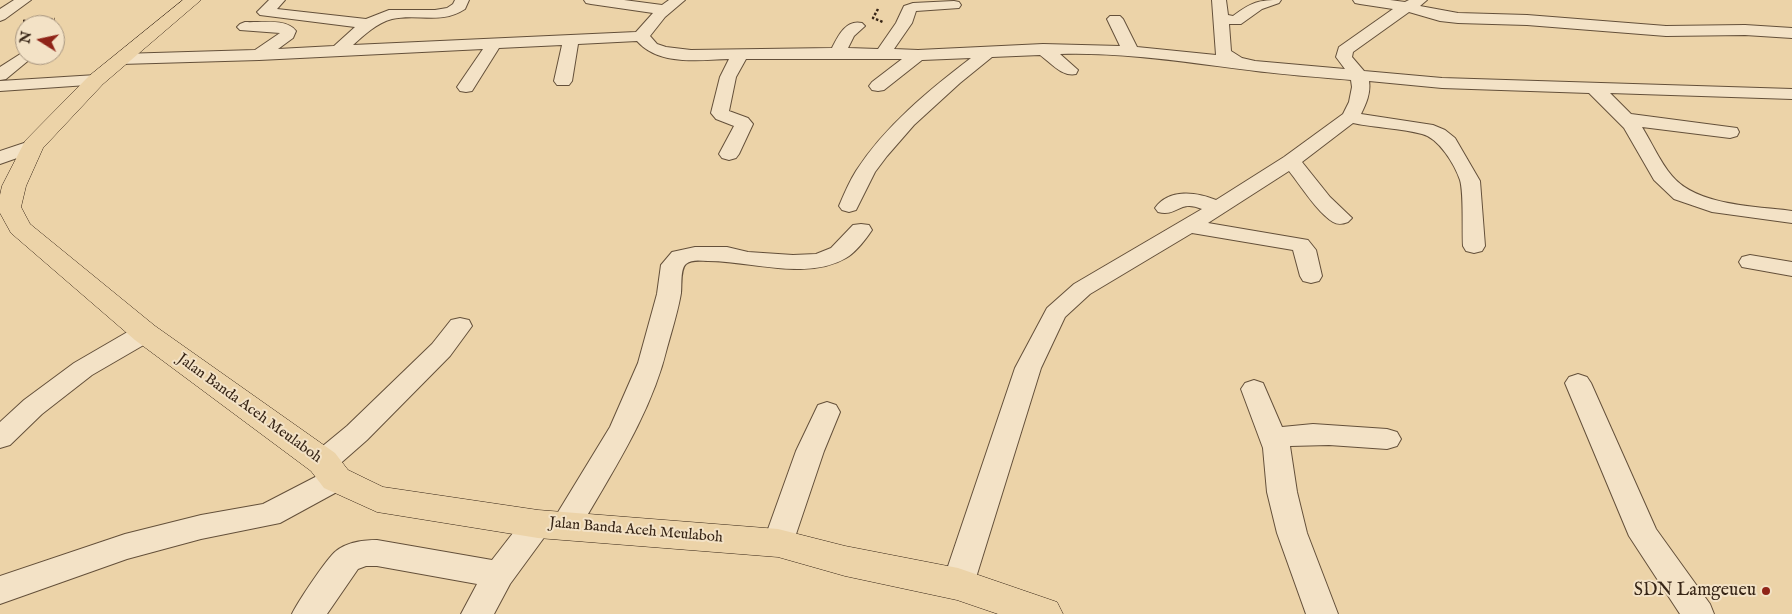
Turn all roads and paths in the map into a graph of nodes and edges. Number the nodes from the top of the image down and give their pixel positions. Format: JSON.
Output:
{"nodes":[{"id":1,"x":24,"y":0,"type":"edge"},
{"id":2,"x":193,"y":0,"type":"edge"},
{"id":3,"x":278,"y":0,"type":"edge"},
{"id":4,"x":462,"y":0,"type":"edge"},
{"id":5,"x":592,"y":0,"type":"edge"},
{"id":6,"x":1219,"y":0,"type":"edge"},
{"id":7,"x":1274,"y":0,"type":"edge"},
{"id":8,"x":1360,"y":0,"type":"edge"},
{"id":9,"x":1413,"y":3,"type":"edge"},
{"id":10,"x":672,"y":5,"type":"edge"},
{"id":11,"x":954,"y":5,"type":"dead end"},
{"id":12,"x":0,"y":16,"type":"edge"},
{"id":13,"x":1220,"y":18,"type":"junction"},
{"id":14,"x":1115,"y":19,"type":"dead end"},
{"id":15,"x":1556,"y":22,"type":"junction"},
{"id":16,"x":366,"y":24,"type":"junction"},
{"id":17,"x":857,"y":26,"type":"dead end"},
{"id":18,"x":245,"y":27,"type":"dead end"},
{"id":19,"x":1792,"y":33,"type":"edge"},
{"id":20,"x":1569,"y":35,"type":"dead end"},
{"id":21,"x":641,"y":36,"type":"junction"},
{"id":22,"x":571,"y":40,"type":"junction"},
{"id":23,"x":1172,"y":40,"type":"dead end"},
{"id":24,"x":493,"y":44,"type":"junction"},
{"id":25,"x":1044,"y":49,"type":"junction"},
{"id":26,"x":339,"y":51,"type":"junction"},
{"id":27,"x":1131,"y":51,"type":"junction"},
{"id":28,"x":1223,"y":53,"type":"junction"},
{"id":29,"x":740,"y":54,"type":"junction"},
{"id":30,"x":837,"y":54,"type":"junction"},
{"id":31,"x":883,"y":54,"type":"junction"},
{"id":32,"x":986,"y":54,"type":"junction"},
{"id":33,"x":260,"y":55,"type":"junction"},
{"id":34,"x":918,"y":55,"type":"junction"},
{"id":35,"x":121,"y":58,"type":"junction"},
{"id":36,"x":1237,"y":62,"type":"junction"},
{"id":37,"x":15,"y":64,"type":"edge"},
{"id":38,"x":1070,"y":70,"type":"dead end"},
{"id":39,"x":0,"y":75,"type":"edge"},
{"id":40,"x":1349,"y":75,"type":"junction"},
{"id":41,"x":96,"y":80,"type":"junction"},
{"id":42,"x":563,"y":81,"type":"dead end"},
{"id":43,"x":0,"y":86,"type":"edge"},
{"id":44,"x":878,"y":86,"type":"dead end"},
{"id":45,"x":466,"y":87,"type":"dead end"},
{"id":46,"x":1595,"y":89,"type":"junction"},
{"id":47,"x":1792,"y":94,"type":"edge"},
{"id":48,"x":1350,"y":116,"type":"junction"},
{"id":49,"x":1625,"y":118,"type":"junction"},
{"id":50,"x":1730,"y":132,"type":"dead end"},
{"id":51,"x":33,"y":146,"type":"junction"},
{"id":52,"x":729,"y":154,"type":"dead end"},
{"id":53,"x":0,"y":158,"type":"edge"},
{"id":54,"x":1291,"y":161,"type":"junction"},
{"id":55,"x":1211,"y":205,"type":"junction"},
{"id":56,"x":849,"y":206,"type":"dead end"},
{"id":57,"x":1165,"y":208,"type":"dead end"},
{"id":58,"x":1341,"y":218,"type":"dead end"},
{"id":59,"x":1792,"y":218,"type":"edge"},
{"id":60,"x":1189,"y":226,"type":"junction"},
{"id":61,"x":861,"y":230,"type":"dead end"},
{"id":62,"x":1474,"y":246,"type":"dead end"},
{"id":63,"x":1750,"y":262,"type":"dead end"},
{"id":64,"x":1792,"y":269,"type":"edge"},
{"id":65,"x":1311,"y":276,"type":"dead end"},
{"id":66,"x":460,"y":326,"type":"dead end"},
{"id":67,"x":145,"y":333,"type":"junction"},
{"id":68,"x":1578,"y":383,"type":"dead end"},
{"id":69,"x":1254,"y":389,"type":"dead end"},
{"id":70,"x":827,"y":412,"type":"dead end"},
{"id":71,"x":0,"y":438,"type":"edge"},
{"id":72,"x":1273,"y":439,"type":"junction"},
{"id":73,"x":1387,"y":439,"type":"dead end"},
{"id":74,"x":329,"y":471,"type":"junction"},
{"id":75,"x":552,"y":525,"type":"junction"},
{"id":76,"x":778,"y":543,"type":"junction"},
{"id":77,"x":499,"y":575,"type":"junction"},
{"id":78,"x":958,"y":584,"type":"junction"},
{"id":79,"x":0,"y":590,"type":"edge"},
{"id":80,"x":1005,"y":607,"type":"edge"},
{"id":81,"x":308,"y":614,"type":"edge"},
{"id":82,"x":477,"y":614,"type":"edge"},
{"id":83,"x":1044,"y":614,"type":"edge"},
{"id":84,"x":1322,"y":614,"type":"edge"},
{"id":85,"x":1698,"y":614,"type":"edge"}],
"edges":[{"from":1,"to":12,"type":"street"},
{"from":2,"to":35,"type":"highway","name":"Jalan Banda Aceh Meulaboh"},
{"from":3,"to":16,"type":"street"},
{"from":4,"to":16,"type":"street"},
{"from":5,"to":10,"type":"street"},
{"from":6,"to":13,"type":"street"},
{"from":7,"to":13,"type":"street"},
{"from":8,"to":9,"type":"street"},
{"from":9,"to":15,"type":"street"},
{"from":9,"to":40,"type":"street"},
{"from":10,"to":21,"type":"street"},
{"from":11,"to":31,"type":"street"},
{"from":13,"to":28,"type":"street"},
{"from":14,"to":27,"type":"street"},
{"from":15,"to":19,"type":"street"},
{"from":15,"to":20,"type":"street"},
{"from":16,"to":26,"type":"street"},
{"from":17,"to":30,"type":"street"},
{"from":18,"to":33,"type":"street"},
{"from":21,"to":22,"type":"street"},
{"from":21,"to":29,"type":"street"},
{"from":22,"to":24,"type":"street"},
{"from":22,"to":42,"type":"street"},
{"from":23,"to":28,"type":"street"},
{"from":24,"to":26,"type":"street"},
{"from":24,"to":45,"type":"street"},
{"from":25,"to":27,"type":"street"},
{"from":25,"to":32,"type":"street"},
{"from":25,"to":38,"type":"street"},
{"from":26,"to":33,"type":"street"},
{"from":27,"to":36,"type":"street"},
{"from":28,"to":36,"type":"street"},
{"from":29,"to":30,"type":"street"},
{"from":29,"to":52,"type":"street"},
{"from":30,"to":31,"type":"street"},
{"from":31,"to":34,"type":"street"},
{"from":32,"to":34,"type":"street"},
{"from":32,"to":56,"type":"street"},
{"from":33,"to":35,"type":"street"},
{"from":34,"to":44,"type":"street"},
{"from":35,"to":41,"type":"highway","name":"Jalan Banda Aceh Meulaboh"},
{"from":36,"to":40,"type":"street"},
{"from":37,"to":39,"type":"street"},
{"from":40,"to":46,"type":"street"},
{"from":40,"to":48,"type":"street"},
{"from":41,"to":43,"type":"street"},
{"from":41,"to":51,"type":"highway","name":"Jalan Banda Aceh Meulaboh"},
{"from":46,"to":47,"type":"street"},
{"from":46,"to":49,"type":"street"},
{"from":48,"to":54,"type":"street"},
{"from":48,"to":62,"type":"street"},
{"from":49,"to":50,"type":"street"},
{"from":49,"to":59,"type":"street"},
{"from":51,"to":53,"type":"street"},
{"from":51,"to":67,"type":"highway","name":"Jalan Banda Aceh Meulaboh"},
{"from":54,"to":55,"type":"street"},
{"from":54,"to":58,"type":"street"},
{"from":55,"to":57,"type":"street"},
{"from":55,"to":60,"type":"street"},
{"from":60,"to":65,"type":"street"},
{"from":60,"to":78,"type":"street"},
{"from":61,"to":75,"type":"street"},
{"from":63,"to":64,"type":"street"},
{"from":66,"to":74,"type":"street"},
{"from":67,"to":71,"type":"street"},
{"from":67,"to":74,"type":"highway","name":"Jalan Banda Aceh Meulaboh"},
{"from":68,"to":85,"type":"street"},
{"from":69,"to":72,"type":"street"},
{"from":70,"to":76,"type":"street"},
{"from":72,"to":73,"type":"street"},
{"from":72,"to":84,"type":"street"},
{"from":74,"to":75,"type":"highway","name":"Jalan Banda Aceh Meulaboh"},
{"from":74,"to":79,"type":"street"},
{"from":75,"to":76,"type":"highway","name":"Jalan Banda Aceh Meulaboh"},
{"from":75,"to":77,"type":"street"},
{"from":76,"to":78,"type":"highway","name":"Jalan Banda Aceh Meulaboh"},
{"from":77,"to":81,"type":"street"},
{"from":77,"to":82,"type":"street"},
{"from":78,"to":80,"type":"highway","name":"Jalan Banda Aceh Meulaboh"},
{"from":80,"to":83,"type":"highway","name":"Jalan Banda Aceh Meulaboh"}]}
